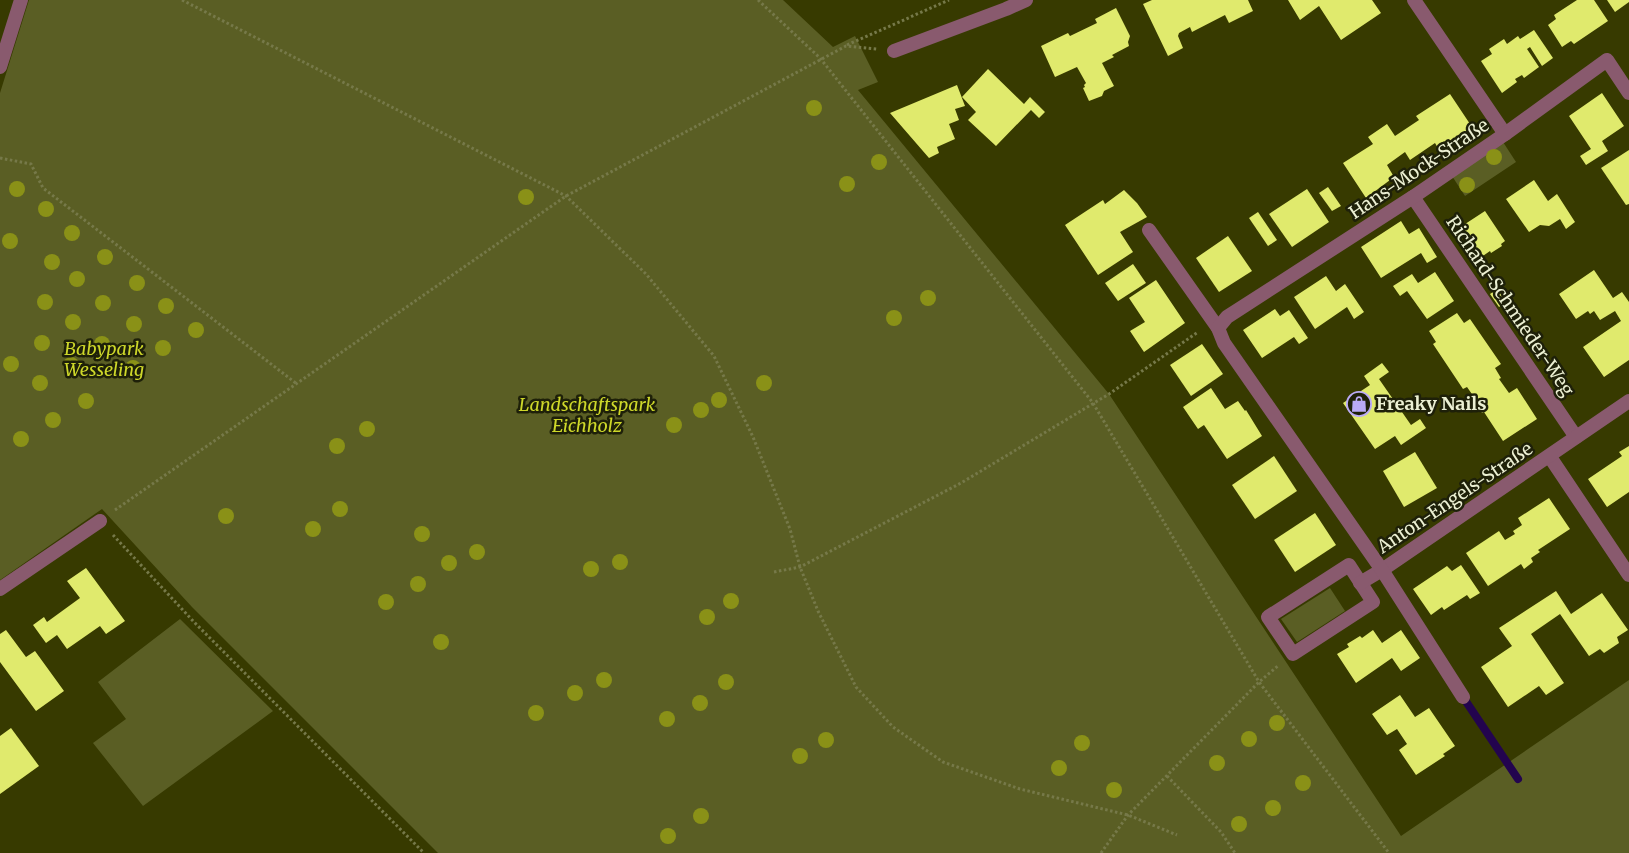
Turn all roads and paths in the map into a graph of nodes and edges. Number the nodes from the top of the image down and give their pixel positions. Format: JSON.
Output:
{"nodes":[{"id":1,"x":22,"y":0,"type":"edge"},
{"id":2,"x":182,"y":0,"type":"edge"},
{"id":3,"x":758,"y":0,"type":"edge"},
{"id":4,"x":949,"y":0,"type":"edge"},
{"id":5,"x":1026,"y":0,"type":"edge"},
{"id":6,"x":1414,"y":0,"type":"edge"},
{"id":7,"x":846,"y":46,"type":"junction"},
{"id":8,"x":894,"y":51,"type":"joint"},
{"id":9,"x":820,"y":58,"type":"junction"},
{"id":10,"x":0,"y":67,"type":"edge"},
{"id":11,"x":1629,"y":93,"type":"edge"},
{"id":12,"x":1505,"y":134,"type":"junction"},
{"id":13,"x":0,"y":158,"type":"edge"},
{"id":14,"x":566,"y":196,"type":"junction"},
{"id":15,"x":1413,"y":197,"type":"junction"},
{"id":16,"x":1150,"y":230,"type":"dead end"},
{"id":17,"x":1218,"y":328,"type":"junction"},
{"id":18,"x":297,"y":384,"type":"junction"},
{"id":19,"x":1629,"y":401,"type":"edge"},
{"id":20,"x":1093,"y":403,"type":"junction"},
{"id":21,"x":1576,"y":437,"type":"junction"},
{"id":22,"x":1550,"y":457,"type":"junction"},
{"id":23,"x":100,"y":521,"type":"junction"},
{"id":24,"x":800,"y":567,"type":"junction"},
{"id":25,"x":1382,"y":570,"type":"junction"},
{"id":26,"x":774,"y":572,"type":"dead end"},
{"id":27,"x":1629,"y":575,"type":"edge"},
{"id":28,"x":1360,"y":583,"type":"junction"},
{"id":29,"x":0,"y":589,"type":"edge"},
{"id":30,"x":1282,"y":663,"type":"dead end"},
{"id":31,"x":1259,"y":682,"type":"junction"},
{"id":32,"x":1463,"y":697,"type":"dead end"},
{"id":33,"x":1167,"y":776,"type":"junction"},
{"id":34,"x":1128,"y":815,"type":"junction"},
{"id":35,"x":1177,"y":835,"type":"dead end"},
{"id":36,"x":424,"y":853,"type":"edge"},
{"id":37,"x":1102,"y":853,"type":"edge"},
{"id":38,"x":1235,"y":853,"type":"edge"},
{"id":39,"x":1389,"y":853,"type":"edge"}],
"edges":[{"from":1,"to":10,"type":"street"},
{"from":2,"to":14,"type":"path"},
{"from":3,"to":9,"type":"path"},
{"from":4,"to":7,"type":"path"},
{"from":5,"to":8,"type":"street"},
{"from":6,"to":12,"type":"street"},
{"from":7,"to":8,"type":"path"},
{"from":7,"to":9,"type":"path"},
{"from":9,"to":14,"type":"path"},
{"from":9,"to":20,"type":"path"},
{"from":11,"to":12,"type":"street","name":"Hans-Mock-Straße"},
{"from":12,"to":15,"type":"street","name":"Hans-Mock-Straße"},
{"from":13,"to":18,"type":"path"},
{"from":14,"to":18,"type":"path"},
{"from":14,"to":24,"type":"path"},
{"from":15,"to":17,"type":"street","name":"Hans-Mock-Straße"},
{"from":15,"to":21,"type":"street","name":"Richard-Schmieder-Weg"},
{"from":16,"to":17,"type":"street"},
{"from":17,"to":20,"type":"path"},
{"from":17,"to":25,"type":"street"},
{"from":18,"to":23,"type":"path"},
{"from":19,"to":21,"type":"street","name":"Anton-Engels-Straße"},
{"from":20,"to":24,"type":"path"},
{"from":20,"to":31,"type":"path"},
{"from":21,"to":22,"type":"street","name":"Anton-Engels-Straße"},
{"from":22,"to":25,"type":"street","name":"Anton-Engels-Straße"},
{"from":22,"to":27,"type":"street","name":"Anton-Engels-Straße"},
{"from":23,"to":29,"type":"street"},
{"from":23,"to":36,"type":"path"},
{"from":24,"to":26,"type":"path"},
{"from":24,"to":34,"type":"path"},
{"from":25,"to":28,"type":"street","name":"Anton-Engels-Straße"},
{"from":25,"to":32,"type":"street","name":"Anton-Engels-Straße"},
{"from":28,"to":28,"type":"street"},
{"from":30,"to":31,"type":"path"},
{"from":31,"to":33,"type":"path"},
{"from":31,"to":39,"type":"path"},
{"from":33,"to":34,"type":"path"},
{"from":33,"to":38,"type":"path"},
{"from":34,"to":35,"type":"path"},
{"from":34,"to":37,"type":"path"}]}
